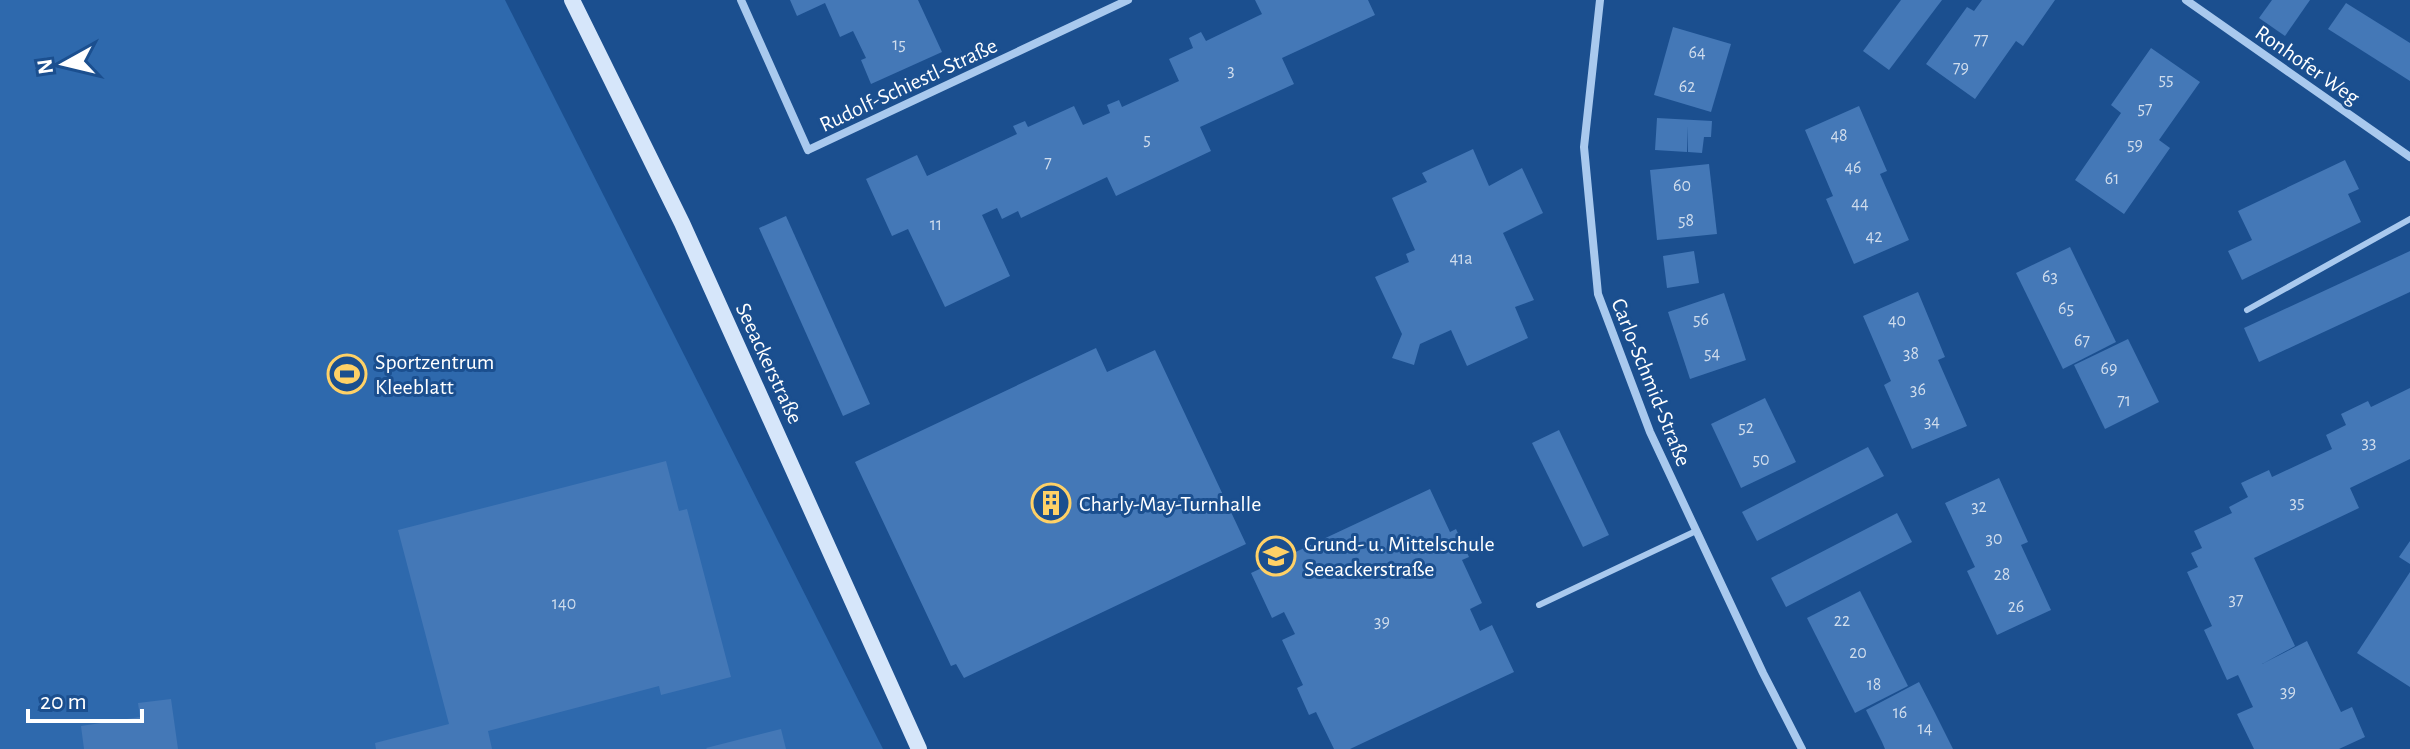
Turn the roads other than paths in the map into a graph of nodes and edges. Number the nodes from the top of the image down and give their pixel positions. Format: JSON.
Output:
{"nodes":[{"id":1,"x":572,"y":0,"type":"edge"},
{"id":2,"x":741,"y":0,"type":"edge"},
{"id":3,"x":1128,"y":0,"type":"edge"},
{"id":4,"x":1600,"y":0,"type":"edge"},
{"id":5,"x":2186,"y":0,"type":"edge"},
{"id":6,"x":2410,"y":157,"type":"edge"},
{"id":7,"x":2410,"y":219,"type":"edge"},
{"id":8,"x":2247,"y":310,"type":"dead end"},
{"id":9,"x":1696,"y":531,"type":"junction"},
{"id":10,"x":1539,"y":605,"type":"dead end"},
{"id":11,"x":919,"y":749,"type":"edge"},
{"id":12,"x":1802,"y":749,"type":"edge"}],
"edges":[{"from":1,"to":11,"type":"main road","name":"Seeackerstraße"},
{"from":2,"to":3,"type":"street","name":"Rudolf-Schiestl-Straße"},
{"from":4,"to":9,"type":"street","name":"Carlo-Schmid-Straße"},
{"from":5,"to":6,"type":"street","name":"Ronhofer Weg"},
{"from":7,"to":8,"type":"lane"},
{"from":9,"to":10,"type":"lane"},
{"from":9,"to":12,"type":"street","name":"Carlo-Schmid-Straße"}]}
